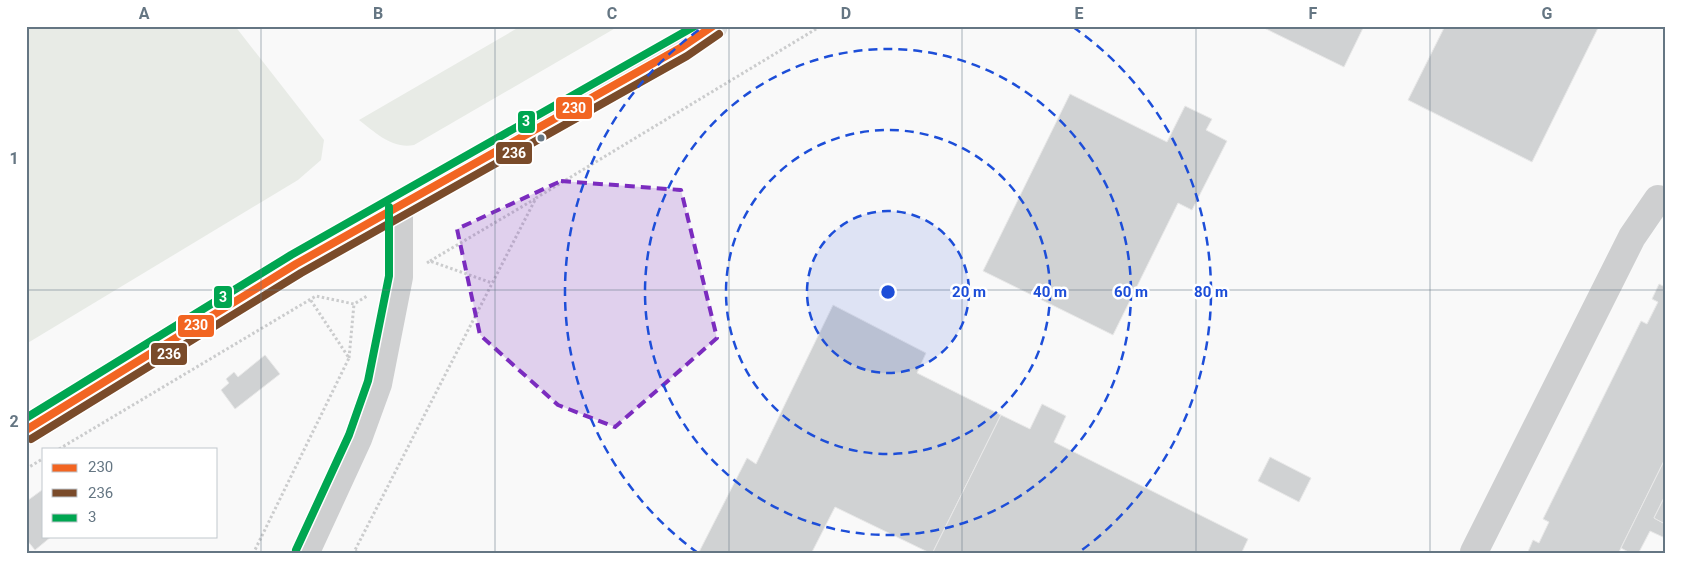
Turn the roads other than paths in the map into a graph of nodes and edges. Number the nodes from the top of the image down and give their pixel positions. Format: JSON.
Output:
{"nodes":[{"id":1,"x":713,"y":26,"type":"edge"},
{"id":2,"x":1665,"y":201,"type":"edge"},
{"id":3,"x":399,"y":208,"type":"junction"},
{"id":4,"x":26,"y":430,"type":"edge"},
{"id":5,"x":1474,"y":552,"type":"dead end"},
{"id":6,"x":304,"y":554,"type":"edge"}],
"edges":[{"from":1,"to":3,"type":"main road"},
{"from":2,"to":5,"type":"street"},
{"from":3,"to":4,"type":"main road"},
{"from":3,"to":6,"type":"street"}]}
